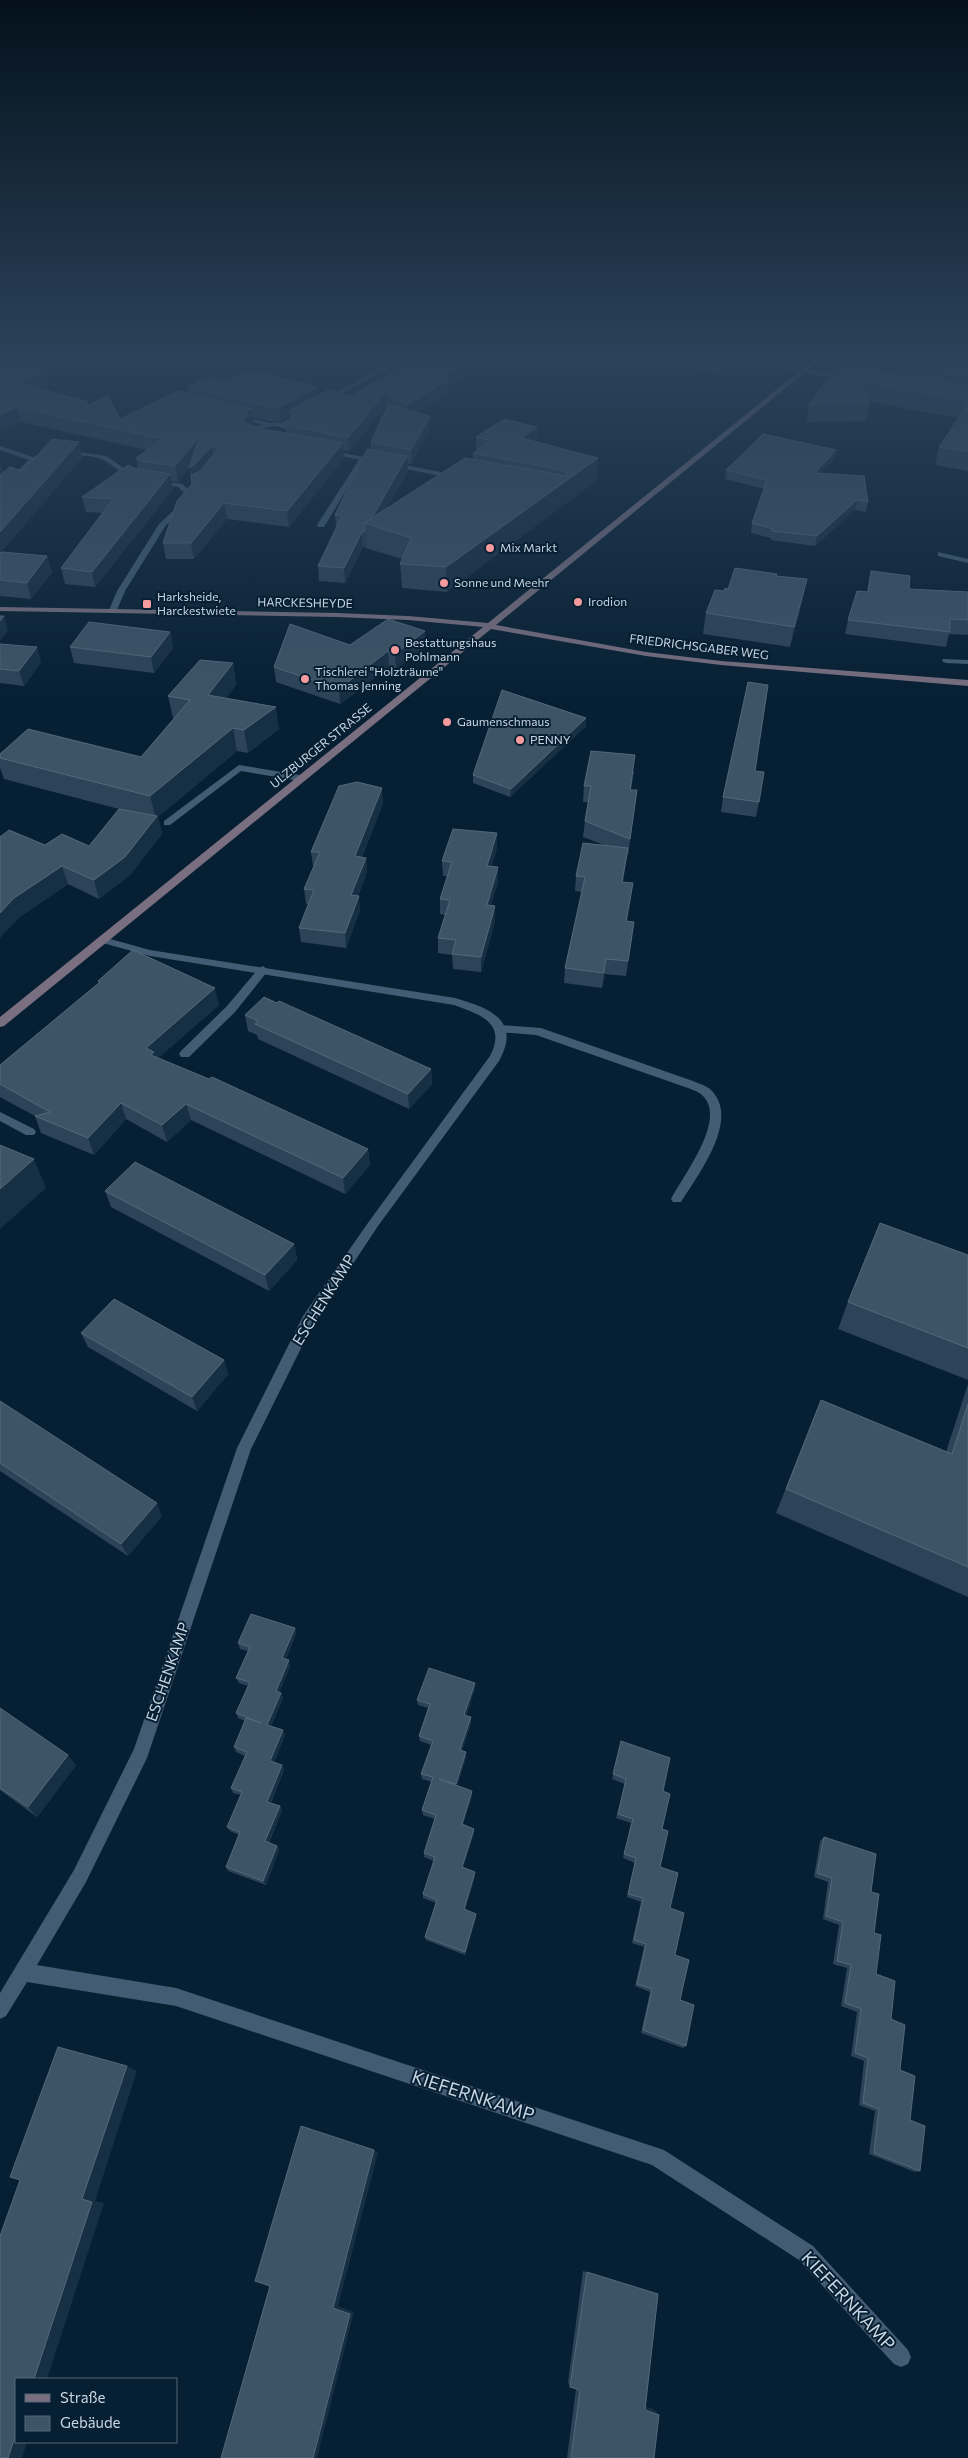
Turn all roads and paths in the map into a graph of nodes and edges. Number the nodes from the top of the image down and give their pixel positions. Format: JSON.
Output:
{"nodes":[{"id":1,"x":23,"y":471,"type":"edge"},
{"id":2,"x":119,"y":471,"type":"edge"},
{"id":3,"x":354,"y":471,"type":"edge"},
{"id":4,"x":425,"y":471,"type":"edge"},
{"id":5,"x":682,"y":471,"type":"edge"},
{"id":6,"x":461,"y":478,"type":"edge"},
{"id":7,"x":0,"y":492,"type":"edge"},
{"id":8,"x":321,"y":525,"type":"dead end"},
{"id":9,"x":940,"y":554,"type":"dead end"},
{"id":10,"x":968,"y":561,"type":"edge"},
{"id":11,"x":0,"y":609,"type":"edge"},
{"id":12,"x":112,"y":610,"type":"junction"},
{"id":13,"x":488,"y":626,"type":"junction"},
{"id":14,"x":946,"y":661,"type":"dead end"},
{"id":15,"x":968,"y":662,"type":"edge"},
{"id":16,"x":968,"y":683,"type":"edge"},
{"id":17,"x":300,"y":778,"type":"junction"},
{"id":18,"x":167,"y":823,"type":"dead end"},
{"id":19,"x":103,"y":940,"type":"junction"},
{"id":20,"x":263,"y":970,"type":"junction"},
{"id":21,"x":0,"y":1024,"type":"edge"},
{"id":22,"x":501,"y":1029,"type":"junction"},
{"id":23,"x":185,"y":1054,"type":"dead end"},
{"id":24,"x":0,"y":1116,"type":"edge"},
{"id":25,"x":30,"y":1132,"type":"dead end"},
{"id":26,"x":677,"y":1199,"type":"dead end"},
{"id":27,"x":24,"y":1972,"type":"junction"},
{"id":28,"x":0,"y":2010,"type":"edge"},
{"id":29,"x":901,"y":2357,"type":"dead end"}],
"edges":[{"from":1,"to":7,"type":"street"},
{"from":2,"to":12,"type":"street"},
{"from":3,"to":8,"type":"street"},
{"from":4,"to":6,"type":"street"},
{"from":5,"to":13,"type":"main road","name":"ULZBURGER STRASSE"},
{"from":9,"to":10,"type":"street"},
{"from":11,"to":12,"type":"main road","name":"HARCKESHEYDE"},
{"from":12,"to":13,"type":"main road","name":"HARCKESHEYDE"},
{"from":13,"to":16,"type":"main road","name":"FRIEDRICHSGABER WEG"},
{"from":13,"to":17,"type":"main road","name":"ULZBURGER STRASSE"},
{"from":14,"to":15,"type":"street"},
{"from":17,"to":18,"type":"street"},
{"from":17,"to":19,"type":"main road","name":"ULZBURGER STRASSE"},
{"from":19,"to":20,"type":"street"},
{"from":19,"to":21,"type":"main road","name":"ULZBURGER STRASSE"},
{"from":20,"to":22,"type":"street"},
{"from":20,"to":23,"type":"street"},
{"from":22,"to":26,"type":"street"},
{"from":22,"to":27,"type":"street","name":"ESCHENKAMP"},
{"from":24,"to":25,"type":"street"},
{"from":27,"to":28,"type":"street"},
{"from":27,"to":29,"type":"street","name":"KIEFERNKAMP"}]}
